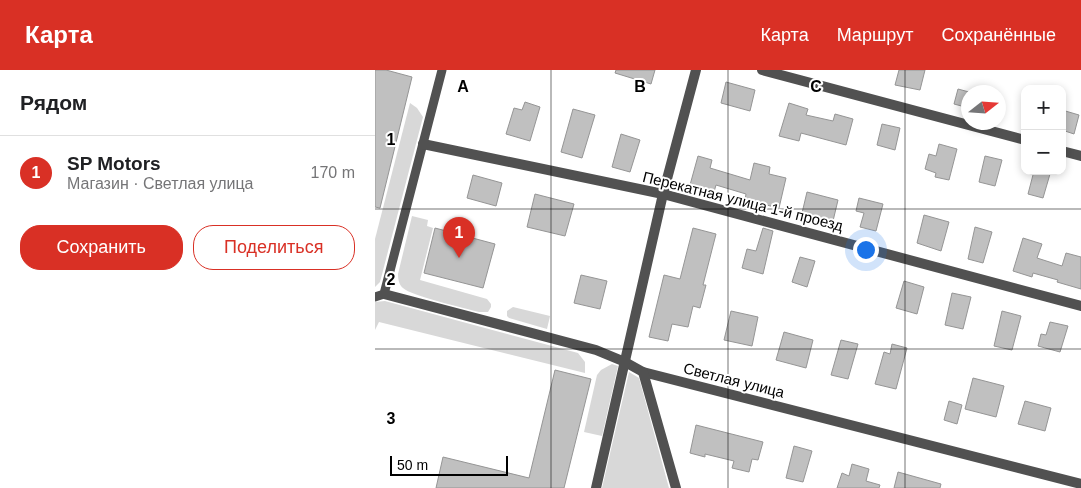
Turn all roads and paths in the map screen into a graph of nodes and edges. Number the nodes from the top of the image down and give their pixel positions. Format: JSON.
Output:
{"nodes":[{"id":1,"x":443,"y":70,"type":"edge"},
{"id":2,"x":696,"y":70,"type":"edge"},
{"id":3,"x":762,"y":70,"type":"edge"},
{"id":4,"x":1021,"y":139,"type":"edge"},
{"id":5,"x":423,"y":144,"type":"junction"},
{"id":6,"x":1066,"y":151,"type":"edge"},
{"id":7,"x":1081,"y":156,"type":"edge"},
{"id":8,"x":663,"y":194,"type":"junction"},
{"id":9,"x":379,"y":295,"type":"edge"},
{"id":10,"x":1081,"y":306,"type":"edge"},
{"id":11,"x":625,"y":362,"type":"junction"},
{"id":12,"x":643,"y":372,"type":"junction"},
{"id":13,"x":1081,"y":484,"type":"edge"},
{"id":14,"x":596,"y":488,"type":"edge"},
{"id":15,"x":675,"y":488,"type":"edge"}],
"edges":[{"from":1,"to":5,"type":"lane"},
{"from":2,"to":8,"type":"street"},
{"from":3,"to":4,"type":"street"},
{"from":5,"to":8,"type":"street","name":"Перекатная улица 1-й проезд"},
{"from":5,"to":9,"type":"lane"},
{"from":6,"to":7,"type":"street"},
{"from":8,"to":10,"type":"street","name":"Перекатная улица 1-й проезд"},
{"from":8,"to":11,"type":"street"},
{"from":9,"to":11,"type":"street","name":"Светлая улица"},
{"from":11,"to":12,"type":"street","name":"Светлая улица"},
{"from":11,"to":14,"type":"street"},
{"from":12,"to":13,"type":"street","name":"Светлая улица"},
{"from":12,"to":15,"type":"street"}]}
